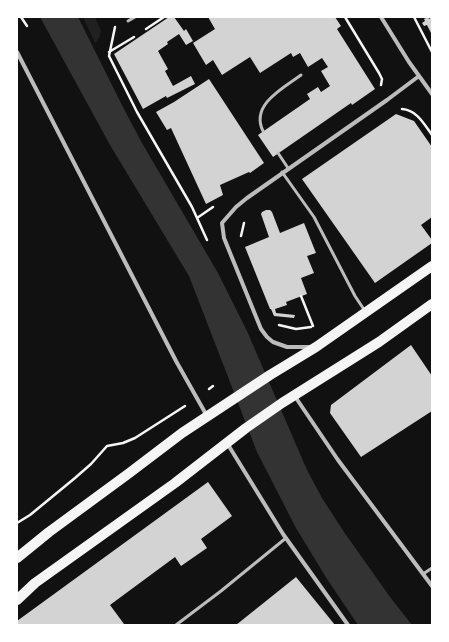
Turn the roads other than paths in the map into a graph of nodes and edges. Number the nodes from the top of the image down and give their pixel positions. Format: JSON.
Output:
{"nodes":[{"id":1,"x":135,"y":17,"type":"edge"},
{"id":2,"x":381,"y":17,"type":"edge"},
{"id":3,"x":128,"y":21,"type":"dead end"},
{"id":4,"x":17,"y":52,"type":"edge"},
{"id":5,"x":301,"y":75,"type":"dead end"},
{"id":6,"x":419,"y":76,"type":"junction"},
{"id":7,"x":432,"y":94,"type":"edge"},
{"id":8,"x":263,"y":131,"type":"dead end"},
{"id":9,"x":278,"y":153,"type":"dead end"},
{"id":10,"x":288,"y":168,"type":"junction"},
{"id":11,"x":282,"y":172,"type":"junction"},
{"id":12,"x":432,"y":266,"type":"edge"},
{"id":13,"x":432,"y":304,"type":"edge"},
{"id":14,"x":366,"y":312,"type":"junction"},
{"id":15,"x":316,"y":347,"type":"junction"},
{"id":16,"x":294,"y":395,"type":"junction"},
{"id":17,"x":207,"y":416,"type":"junction"},
{"id":18,"x":227,"y":443,"type":"junction"},
{"id":19,"x":286,"y":538,"type":"junction"},
{"id":20,"x":17,"y":558,"type":"edge"},
{"id":21,"x":432,"y":568,"type":"edge"},
{"id":22,"x":423,"y":574,"type":"junction"},
{"id":23,"x":432,"y":586,"type":"edge"},
{"id":24,"x":17,"y":600,"type":"edge"},
{"id":25,"x":176,"y":625,"type":"edge"},
{"id":26,"x":348,"y":625,"type":"edge"}],
"edges":[{"from":1,"to":3,"type":"lane"},
{"from":2,"to":6,"type":"street"},
{"from":4,"to":17,"type":"street"},
{"from":5,"to":8,"type":"lane"},
{"from":6,"to":7,"type":"street"},
{"from":6,"to":10,"type":"street"},
{"from":9,"to":10,"type":"lane"},
{"from":10,"to":11,"type":"street"},
{"from":11,"to":14,"type":"lane"},
{"from":11,"to":15,"type":"street"},
{"from":12,"to":14,"type":"main road"},
{"from":13,"to":16,"type":"main road"},
{"from":14,"to":15,"type":"main road"},
{"from":15,"to":17,"type":"main road"},
{"from":16,"to":18,"type":"main road"},
{"from":16,"to":22,"type":"street"},
{"from":17,"to":20,"type":"main road"},
{"from":18,"to":19,"type":"street"},
{"from":18,"to":24,"type":"main road"},
{"from":19,"to":25,"type":"lane"},
{"from":19,"to":26,"type":"street"},
{"from":21,"to":22,"type":"lane"},
{"from":22,"to":23,"type":"street"}]}
